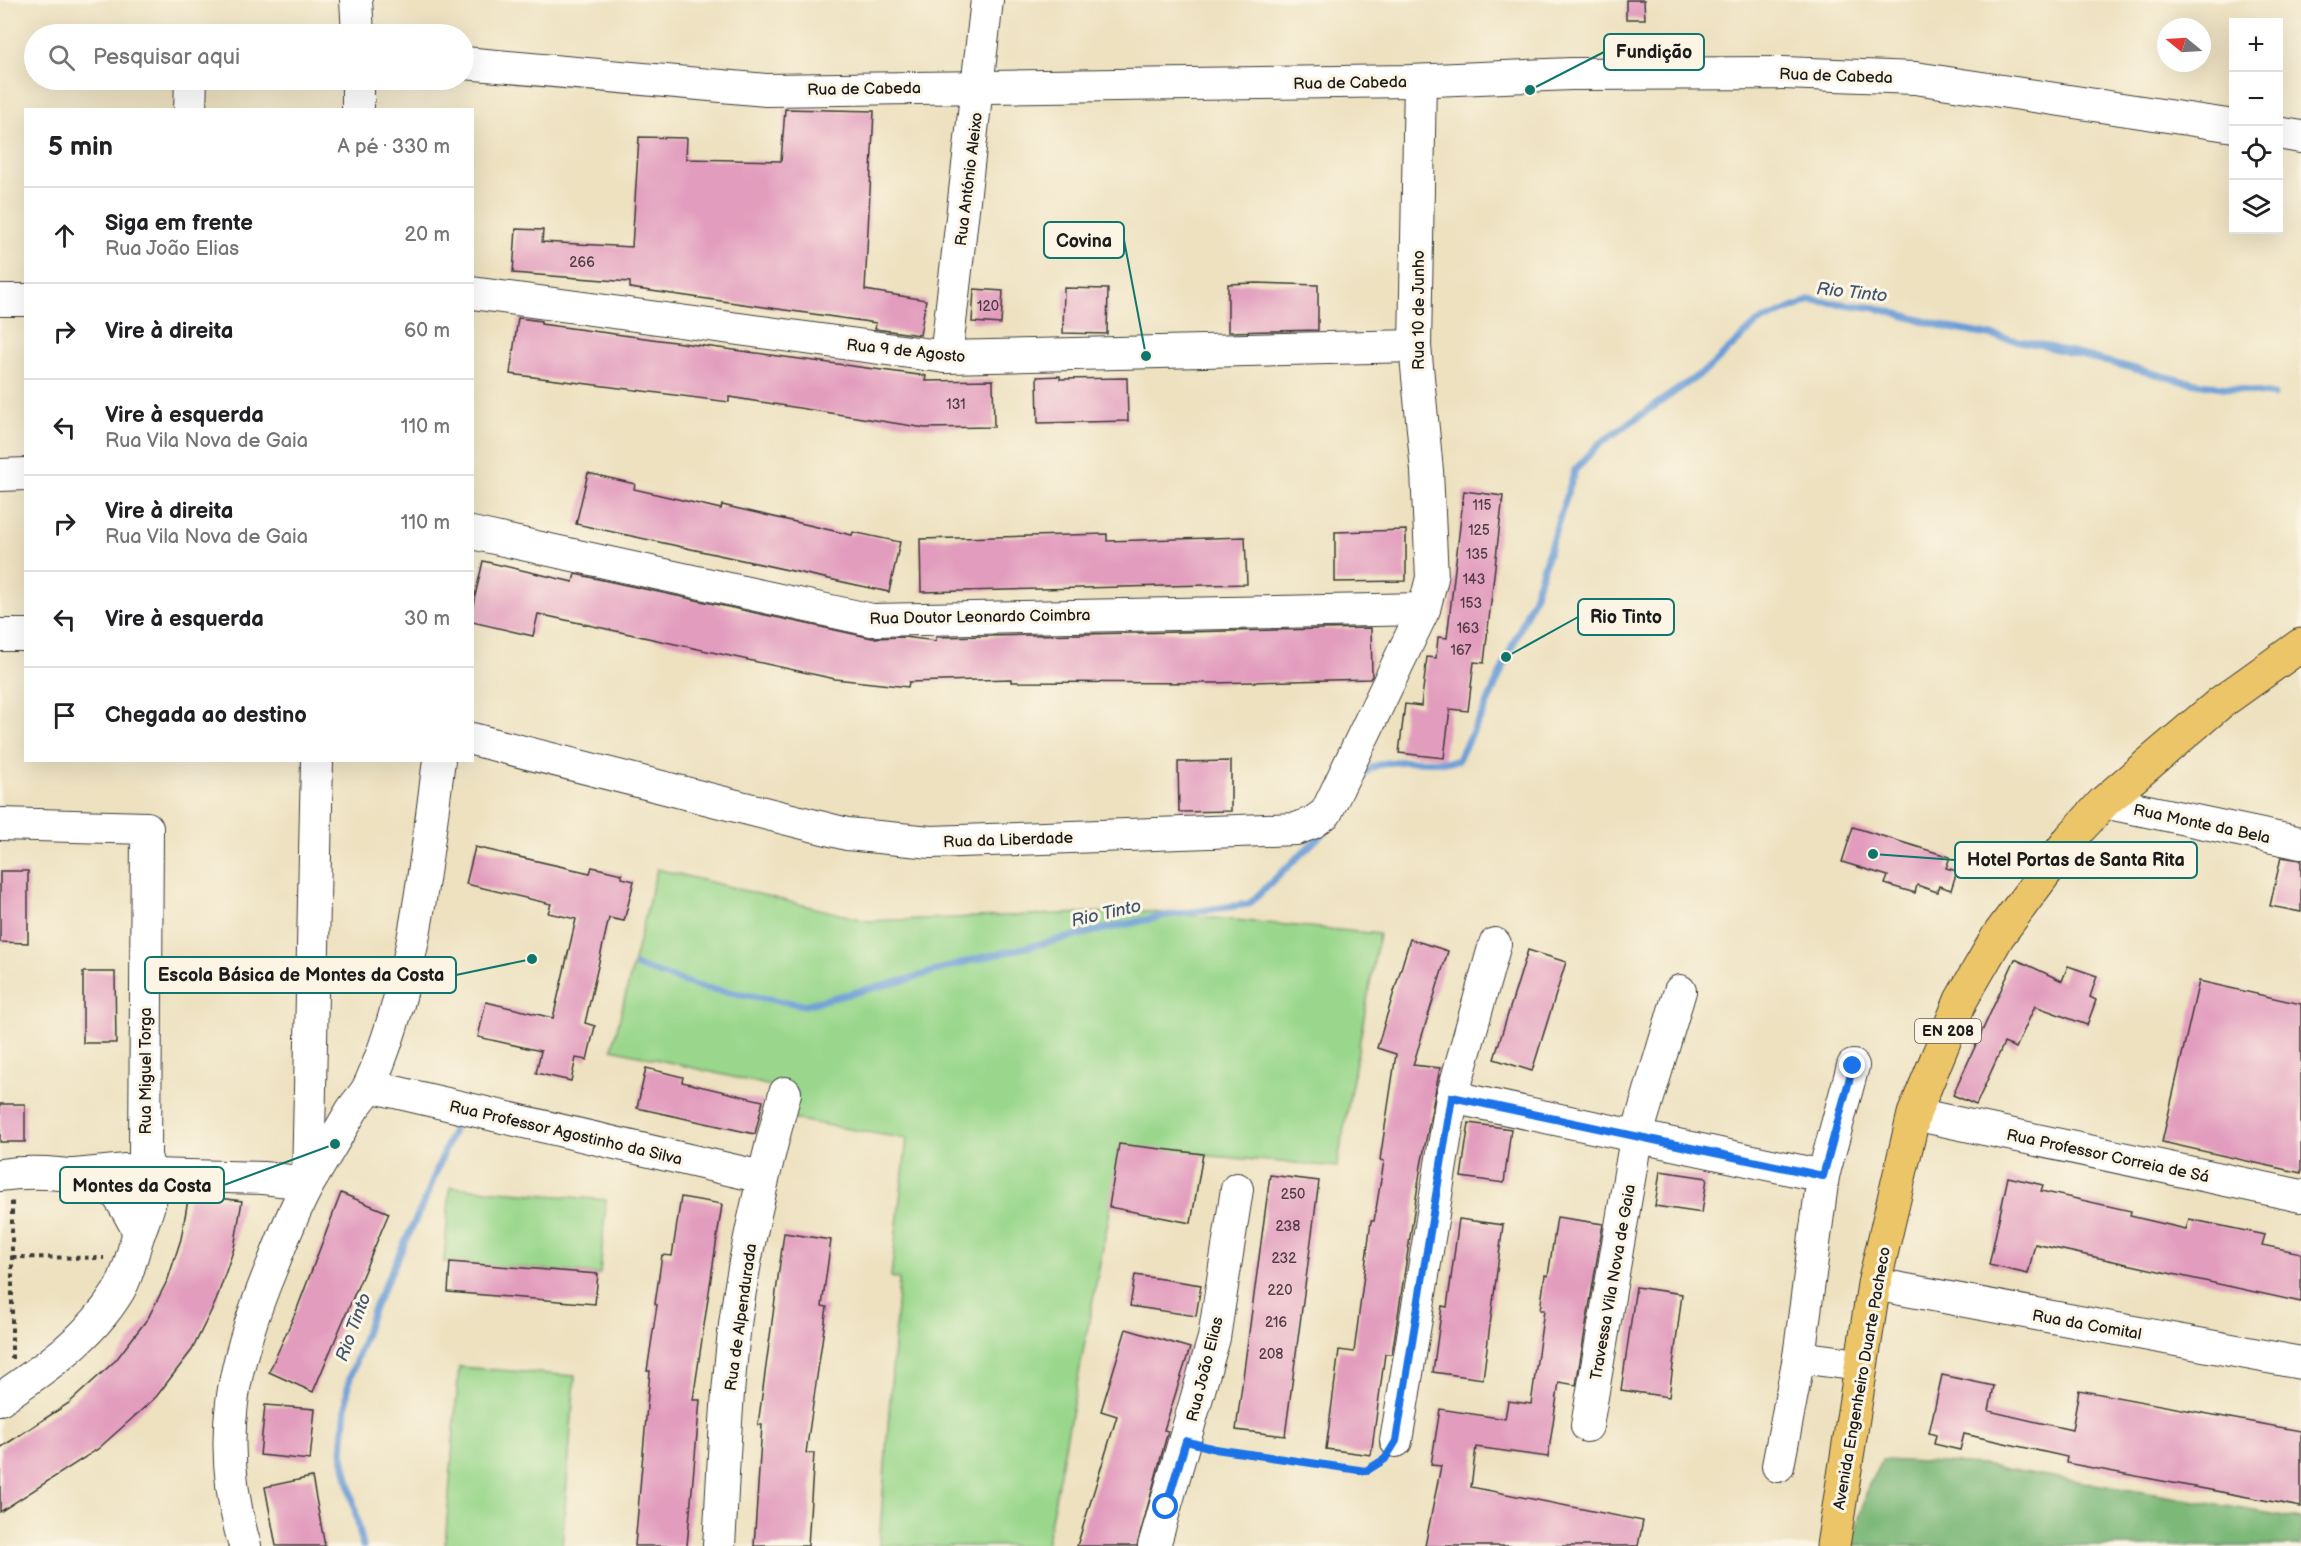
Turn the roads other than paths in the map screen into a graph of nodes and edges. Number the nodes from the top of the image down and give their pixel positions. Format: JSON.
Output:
{"nodes":[{"id":1,"x":356,"y":0,"type":"edge"},
{"id":2,"x":987,"y":0,"type":"edge"},
{"id":3,"x":357,"y":24,"type":"edge"},
{"id":4,"x":474,"y":64,"type":"edge"},
{"id":5,"x":1420,"y":81,"type":"junction"},
{"id":6,"x":979,"y":86,"type":"junction"},
{"id":7,"x":191,"y":90,"type":"edge"},
{"id":8,"x":358,"y":90,"type":"edge"},
{"id":9,"x":190,"y":108,"type":"edge"},
{"id":10,"x":358,"y":108,"type":"edge"},
{"id":11,"x":2229,"y":125,"type":"edge"},
{"id":12,"x":2283,"y":134,"type":"edge"},
{"id":13,"x":2301,"y":137,"type":"edge"},
{"id":14,"x":474,"y":292,"type":"edge"},
{"id":15,"x":0,"y":300,"type":"edge"},
{"id":16,"x":24,"y":300,"type":"edge"},
{"id":17,"x":1415,"y":346,"type":"junction"},
{"id":18,"x":946,"y":357,"type":"junction"},
{"id":19,"x":24,"y":474,"type":"edge"},
{"id":20,"x":0,"y":476,"type":"edge"},
{"id":21,"x":474,"y":532,"type":"edge"},
{"id":22,"x":1424,"y":609,"type":"junction"},
{"id":23,"x":0,"y":635,"type":"edge"},
{"id":24,"x":24,"y":635,"type":"edge"},
{"id":25,"x":2301,"y":645,"type":"edge"},
{"id":26,"x":474,"y":740,"type":"edge"},
{"id":27,"x":316,"y":762,"type":"edge"},
{"id":28,"x":439,"y":762,"type":"edge"},
{"id":29,"x":2104,"y":802,"type":"junction"},
{"id":30,"x":0,"y":824,"type":"edge"},
{"id":31,"x":2301,"y":843,"type":"edge"},
{"id":32,"x":1495,"y":945,"type":"dead end"},
{"id":33,"x":1680,"y":991,"type":"dead end"},
{"id":34,"x":1853,"y":1066,"type":"dead end"},
{"id":35,"x":369,"y":1086,"type":"junction"},
{"id":36,"x":785,"y":1093,"type":"dead end"},
{"id":37,"x":1452,"y":1097,"type":"junction"},
{"id":38,"x":1914,"y":1114,"type":"junction"},
{"id":39,"x":1636,"y":1138,"type":"junction"},
{"id":40,"x":75,"y":1175,"type":"junction"},
{"id":41,"x":152,"y":1175,"type":"junction"},
{"id":42,"x":1823,"y":1176,"type":"junction"},
{"id":43,"x":762,"y":1177,"type":"junction"},
{"id":44,"x":3,"y":1178,"type":"edge"},
{"id":45,"x":308,"y":1183,"type":"junction"},
{"id":46,"x":1237,"y":1189,"type":"dead end"},
{"id":47,"x":2301,"y":1196,"type":"edge"},
{"id":48,"x":140,"y":1232,"type":"junction"},
{"id":49,"x":1874,"y":1284,"type":"junction"},
{"id":50,"x":1799,"y":1357,"type":"junction"},
{"id":51,"x":2301,"y":1363,"type":"edge"},
{"id":52,"x":1860,"y":1365,"type":"junction"},
{"id":53,"x":0,"y":1399,"type":"edge"},
{"id":54,"x":1587,"y":1426,"type":"dead end"},
{"id":55,"x":1396,"y":1441,"type":"road end"},
{"id":56,"x":1778,"y":1467,"type":"dead end"},
{"id":57,"x":245,"y":1546,"type":"edge"},
{"id":58,"x":719,"y":1546,"type":"edge"},
{"id":59,"x":1154,"y":1546,"type":"edge"},
{"id":60,"x":1833,"y":1546,"type":"edge"}],
"edges":[{"from":1,"to":3,"type":"street"},
{"from":2,"to":6,"type":"street","name":"Rua António Aleixo"},
{"from":4,"to":6,"type":"street","name":"Rua de Cabeda"},
{"from":5,"to":6,"type":"street","name":"Rua de Cabeda"},
{"from":5,"to":11,"type":"street","name":"Rua de Cabeda"},
{"from":5,"to":17,"type":"street","name":"Rua 10 de Junho"},
{"from":6,"to":18,"type":"street","name":"Rua António Aleixo"},
{"from":7,"to":9,"type":"street"},
{"from":8,"to":10,"type":"street"},
{"from":12,"to":13,"type":"street"},
{"from":14,"to":18,"type":"street","name":"Rua 9 de Agosto"},
{"from":15,"to":16,"type":"street"},
{"from":17,"to":18,"type":"street","name":"Rua 9 de Agosto"},
{"from":17,"to":22,"type":"street","name":"Rua 10 de Junho"},
{"from":19,"to":20,"type":"street"},
{"from":21,"to":22,"type":"street","name":"Rua Doutor Leonardo Coimbra"},
{"from":22,"to":26,"type":"street","name":"Rua da Liberdade"},
{"from":23,"to":24,"type":"street"},
{"from":25,"to":29,"type":"main road","name":"Avenida Engenheiro Duarte Pacheco","number":"EN 208"},
{"from":27,"to":45,"type":"street"},
{"from":28,"to":35,"type":"street"},
{"from":29,"to":31,"type":"street","name":"Rua Monte da Bela"},
{"from":29,"to":38,"type":"main road","name":"Avenida Engenheiro Duarte Pacheco","number":"EN 208"},
{"from":30,"to":41,"type":"street","name":"Rua Miguel Torga"},
{"from":32,"to":37,"type":"street"},
{"from":33,"to":39,"type":"street","name":"Travessa Vila Nova de Gaia"},
{"from":34,"to":42,"type":"street"},
{"from":35,"to":43,"type":"street","name":"Rua Professor Agostinho da Silva"},
{"from":35,"to":45,"type":"street"},
{"from":36,"to":43,"type":"street","name":"Rua de Alpendurada"},
{"from":37,"to":39,"type":"street"},
{"from":37,"to":55,"type":"street"},
{"from":38,"to":47,"type":"street","name":"Rua Professor Correia de Sá"},
{"from":38,"to":49,"type":"main road","name":"Avenida Engenheiro Duarte Pacheco","number":"EN 208"},
{"from":39,"to":42,"type":"street"},
{"from":39,"to":54,"type":"street","name":"Travessa Vila Nova de Gaia"},
{"from":40,"to":41,"type":"street"},
{"from":40,"to":44,"type":"street"},
{"from":40,"to":48,"type":"street"},
{"from":41,"to":45,"type":"street"},
{"from":41,"to":48,"type":"street","name":"Rua Miguel Torga"},
{"from":42,"to":50,"type":"street"},
{"from":43,"to":58,"type":"street","name":"Rua de Alpendurada"},
{"from":45,"to":57,"type":"street"},
{"from":46,"to":59,"type":"street","name":"Rua João Elias"},
{"from":48,"to":53,"type":"street","name":"Rua Miguel Torga"},
{"from":49,"to":51,"type":"street","name":"Rua da Comital"},
{"from":49,"to":52,"type":"main road","name":"Avenida Engenheiro Duarte Pacheco","number":"EN 208"},
{"from":50,"to":52,"type":"street"},
{"from":50,"to":56,"type":"street"},
{"from":52,"to":60,"type":"main road","name":"Avenida Engenheiro Duarte Pacheco","number":"EN 208"}]}
